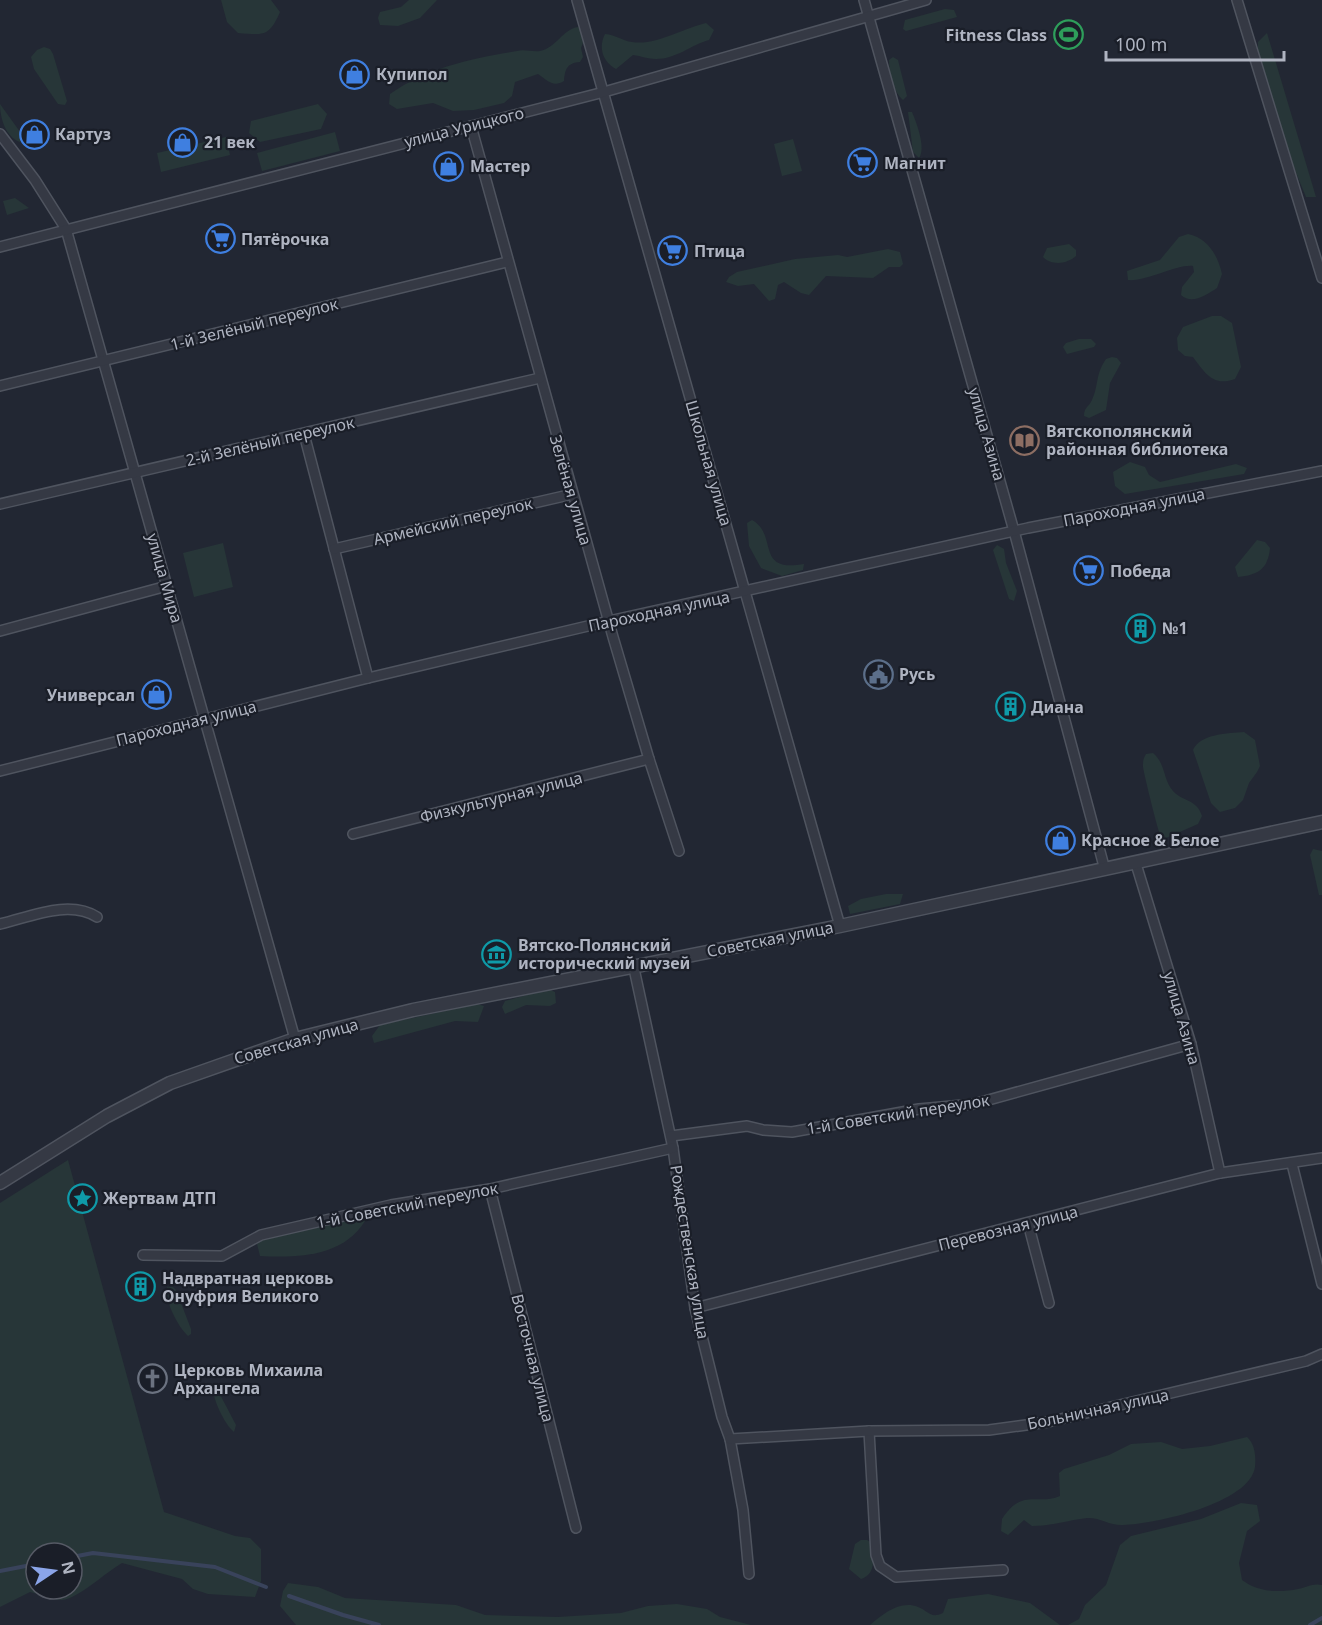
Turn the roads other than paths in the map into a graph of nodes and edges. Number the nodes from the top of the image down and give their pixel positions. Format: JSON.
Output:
{"nodes":[{"id":1,"x":578,"y":0,"type":"edge"},
{"id":2,"x":864,"y":0,"type":"edge"},
{"id":3,"x":926,"y":0,"type":"edge"},
{"id":4,"x":1237,"y":0,"type":"edge"},
{"id":5,"x":868,"y":16,"type":"junction"},
{"id":6,"x":603,"y":92,"type":"junction"},
{"id":7,"x":471,"y":126,"type":"junction"},
{"id":8,"x":0,"y":134,"type":"edge"},
{"id":9,"x":66,"y":229,"type":"junction"},
{"id":10,"x":0,"y":247,"type":"edge"},
{"id":11,"x":507,"y":262,"type":"junction"},
{"id":12,"x":1322,"y":278,"type":"edge"},
{"id":13,"x":104,"y":361,"type":"junction"},
{"id":14,"x":540,"y":378,"type":"junction"},
{"id":15,"x":0,"y":386,"type":"edge"},
{"id":16,"x":304,"y":434,"type":"junction"},
{"id":17,"x":1322,"y":471,"type":"edge"},
{"id":18,"x":135,"y":473,"type":"junction"},
{"id":19,"x":573,"y":494,"type":"junction"},
{"id":20,"x":0,"y":504,"type":"edge"},
{"id":21,"x":1014,"y":531,"type":"junction"},
{"id":22,"x":334,"y":549,"type":"junction"},
{"id":23,"x":167,"y":586,"type":"junction"},
{"id":24,"x":746,"y":592,"type":"junction"},
{"id":25,"x":609,"y":621,"type":"junction"},
{"id":26,"x":0,"y":631,"type":"edge"},
{"id":27,"x":368,"y":678,"type":"junction"},
{"id":28,"x":205,"y":718,"type":"junction"},
{"id":29,"x":649,"y":759,"type":"junction"},
{"id":30,"x":0,"y":771,"type":"edge"},
{"id":31,"x":1322,"y":822,"type":"edge"},
{"id":32,"x":353,"y":834,"type":"dead end"},
{"id":33,"x":679,"y":851,"type":"dead end"},
{"id":34,"x":1136,"y":864,"type":"junction"},
{"id":35,"x":1105,"y":870,"type":"junction"},
{"id":36,"x":97,"y":917,"type":"dead end"},
{"id":37,"x":0,"y":924,"type":"edge"},
{"id":38,"x":840,"y":926,"type":"junction"},
{"id":39,"x":633,"y":964,"type":"junction"},
{"id":40,"x":295,"y":1039,"type":"junction"},
{"id":41,"x":1191,"y":1044,"type":"junction"},
{"id":42,"x":671,"y":1136,"type":"junction"},
{"id":43,"x":673,"y":1148,"type":"junction"},
{"id":44,"x":1322,"y":1158,"type":"edge"},
{"id":45,"x":1292,"y":1164,"type":"junction"},
{"id":46,"x":1220,"y":1173,"type":"junction"},
{"id":47,"x":0,"y":1183,"type":"edge"},
{"id":48,"x":490,"y":1189,"type":"junction"},
{"id":49,"x":1028,"y":1223,"type":"junction"},
{"id":50,"x":143,"y":1255,"type":"dead end"},
{"id":51,"x":1322,"y":1284,"type":"edge"},
{"id":52,"x":1050,"y":1303,"type":"dead end"},
{"id":53,"x":695,"y":1308,"type":"junction"},
{"id":54,"x":1322,"y":1354,"type":"edge"},
{"id":55,"x":869,"y":1431,"type":"junction"},
{"id":56,"x":730,"y":1439,"type":"junction"},
{"id":57,"x":576,"y":1528,"type":"dead end"},
{"id":58,"x":1003,"y":1570,"type":"dead end"},
{"id":59,"x":749,"y":1574,"type":"dead end"}],
"edges":[{"from":1,"to":6,"type":"street","name":"Школьная улица"},
{"from":2,"to":5,"type":"street","name":"улица Азина"},
{"from":3,"to":5,"type":"street","name":"улица Урицкого"},
{"from":4,"to":12,"type":"street"},
{"from":5,"to":6,"type":"street","name":"улица Урицкого"},
{"from":5,"to":21,"type":"street","name":"улица Азина"},
{"from":6,"to":7,"type":"street","name":"улица Урицкого"},
{"from":6,"to":24,"type":"street","name":"Школьная улица"},
{"from":7,"to":9,"type":"street","name":"улица Урицкого"},
{"from":7,"to":11,"type":"street","name":"Зелёная улица"},
{"from":8,"to":9,"type":"street","name":"улица Мира"},
{"from":9,"to":10,"type":"street","name":"улица Урицкого"},
{"from":9,"to":13,"type":"street","name":"улица Мира"},
{"from":11,"to":13,"type":"street","name":"1-й Зелёный переулок"},
{"from":11,"to":14,"type":"street","name":"Зелёная улица"},
{"from":13,"to":15,"type":"street","name":"1-й Зелёный переулок"},
{"from":13,"to":18,"type":"street","name":"улица Мира"},
{"from":14,"to":16,"type":"street","name":"2-й Зелёный переулок"},
{"from":14,"to":19,"type":"street","name":"Зелёная улица"},
{"from":16,"to":18,"type":"street","name":"2-й Зелёный переулок"},
{"from":16,"to":22,"type":"street"},
{"from":17,"to":21,"type":"street","name":"Пароходная улица"},
{"from":18,"to":20,"type":"street","name":"2-й Зелёный переулок"},
{"from":18,"to":23,"type":"street","name":"улица Мира"},
{"from":19,"to":22,"type":"street","name":"Армейский переулок"},
{"from":19,"to":25,"type":"street","name":"Зелёная улица"},
{"from":21,"to":24,"type":"street","name":"Пароходная улица"},
{"from":21,"to":35,"type":"street","name":"улица Азина"},
{"from":22,"to":27,"type":"street"},
{"from":23,"to":26,"type":"street"},
{"from":23,"to":28,"type":"street","name":"улица Мира"},
{"from":24,"to":25,"type":"street","name":"Пароходная улица"},
{"from":24,"to":38,"type":"street","name":"Школьная улица"},
{"from":25,"to":27,"type":"street","name":"Пароходная улица"},
{"from":25,"to":29,"type":"street","name":"Зелёная улица"},
{"from":27,"to":28,"type":"street","name":"Пароходная улица"},
{"from":28,"to":30,"type":"street","name":"Пароходная улица"},
{"from":28,"to":40,"type":"street","name":"улица Мира"},
{"from":29,"to":32,"type":"street","name":"Физкультурная улица"},
{"from":29,"to":33,"type":"street","name":"Зелёная улица"},
{"from":31,"to":34,"type":"street","name":"Советская улица"},
{"from":34,"to":35,"type":"street","name":"Советская улица"},
{"from":34,"to":41,"type":"street","name":"улица Азина"},
{"from":35,"to":38,"type":"street","name":"Советская улица"},
{"from":36,"to":37,"type":"street"},
{"from":38,"to":39,"type":"street","name":"Советская улица"},
{"from":39,"to":40,"type":"street","name":"Советская улица"},
{"from":39,"to":42,"type":"street","name":"Рождественская улица"},
{"from":40,"to":47,"type":"street","name":"Советская улица"},
{"from":41,"to":42,"type":"street","name":"1-й Советский переулок"},
{"from":41,"to":46,"type":"street","name":"улица Азина"},
{"from":42,"to":43,"type":"street","name":"Рождественская улица"},
{"from":43,"to":48,"type":"street","name":"1-й Советский переулок"},
{"from":43,"to":53,"type":"street","name":"Рождественская улица"},
{"from":44,"to":45,"type":"street","name":"Перевозная улица"},
{"from":45,"to":46,"type":"street","name":"Перевозная улица"},
{"from":45,"to":51,"type":"street"},
{"from":46,"to":49,"type":"street","name":"Перевозная улица"},
{"from":48,"to":50,"type":"street","name":"1-й Советский переулок"},
{"from":48,"to":57,"type":"street","name":"Восточная улица"},
{"from":49,"to":52,"type":"street"},
{"from":49,"to":53,"type":"street","name":"Перевозная улица"},
{"from":53,"to":56,"type":"street","name":"Рождественская улица"},
{"from":54,"to":55,"type":"street","name":"Больничная улица"},
{"from":55,"to":56,"type":"street","name":"Больничная улица"},
{"from":55,"to":58,"type":"street"},
{"from":56,"to":59,"type":"street","name":"Рождественская улица"}]}
